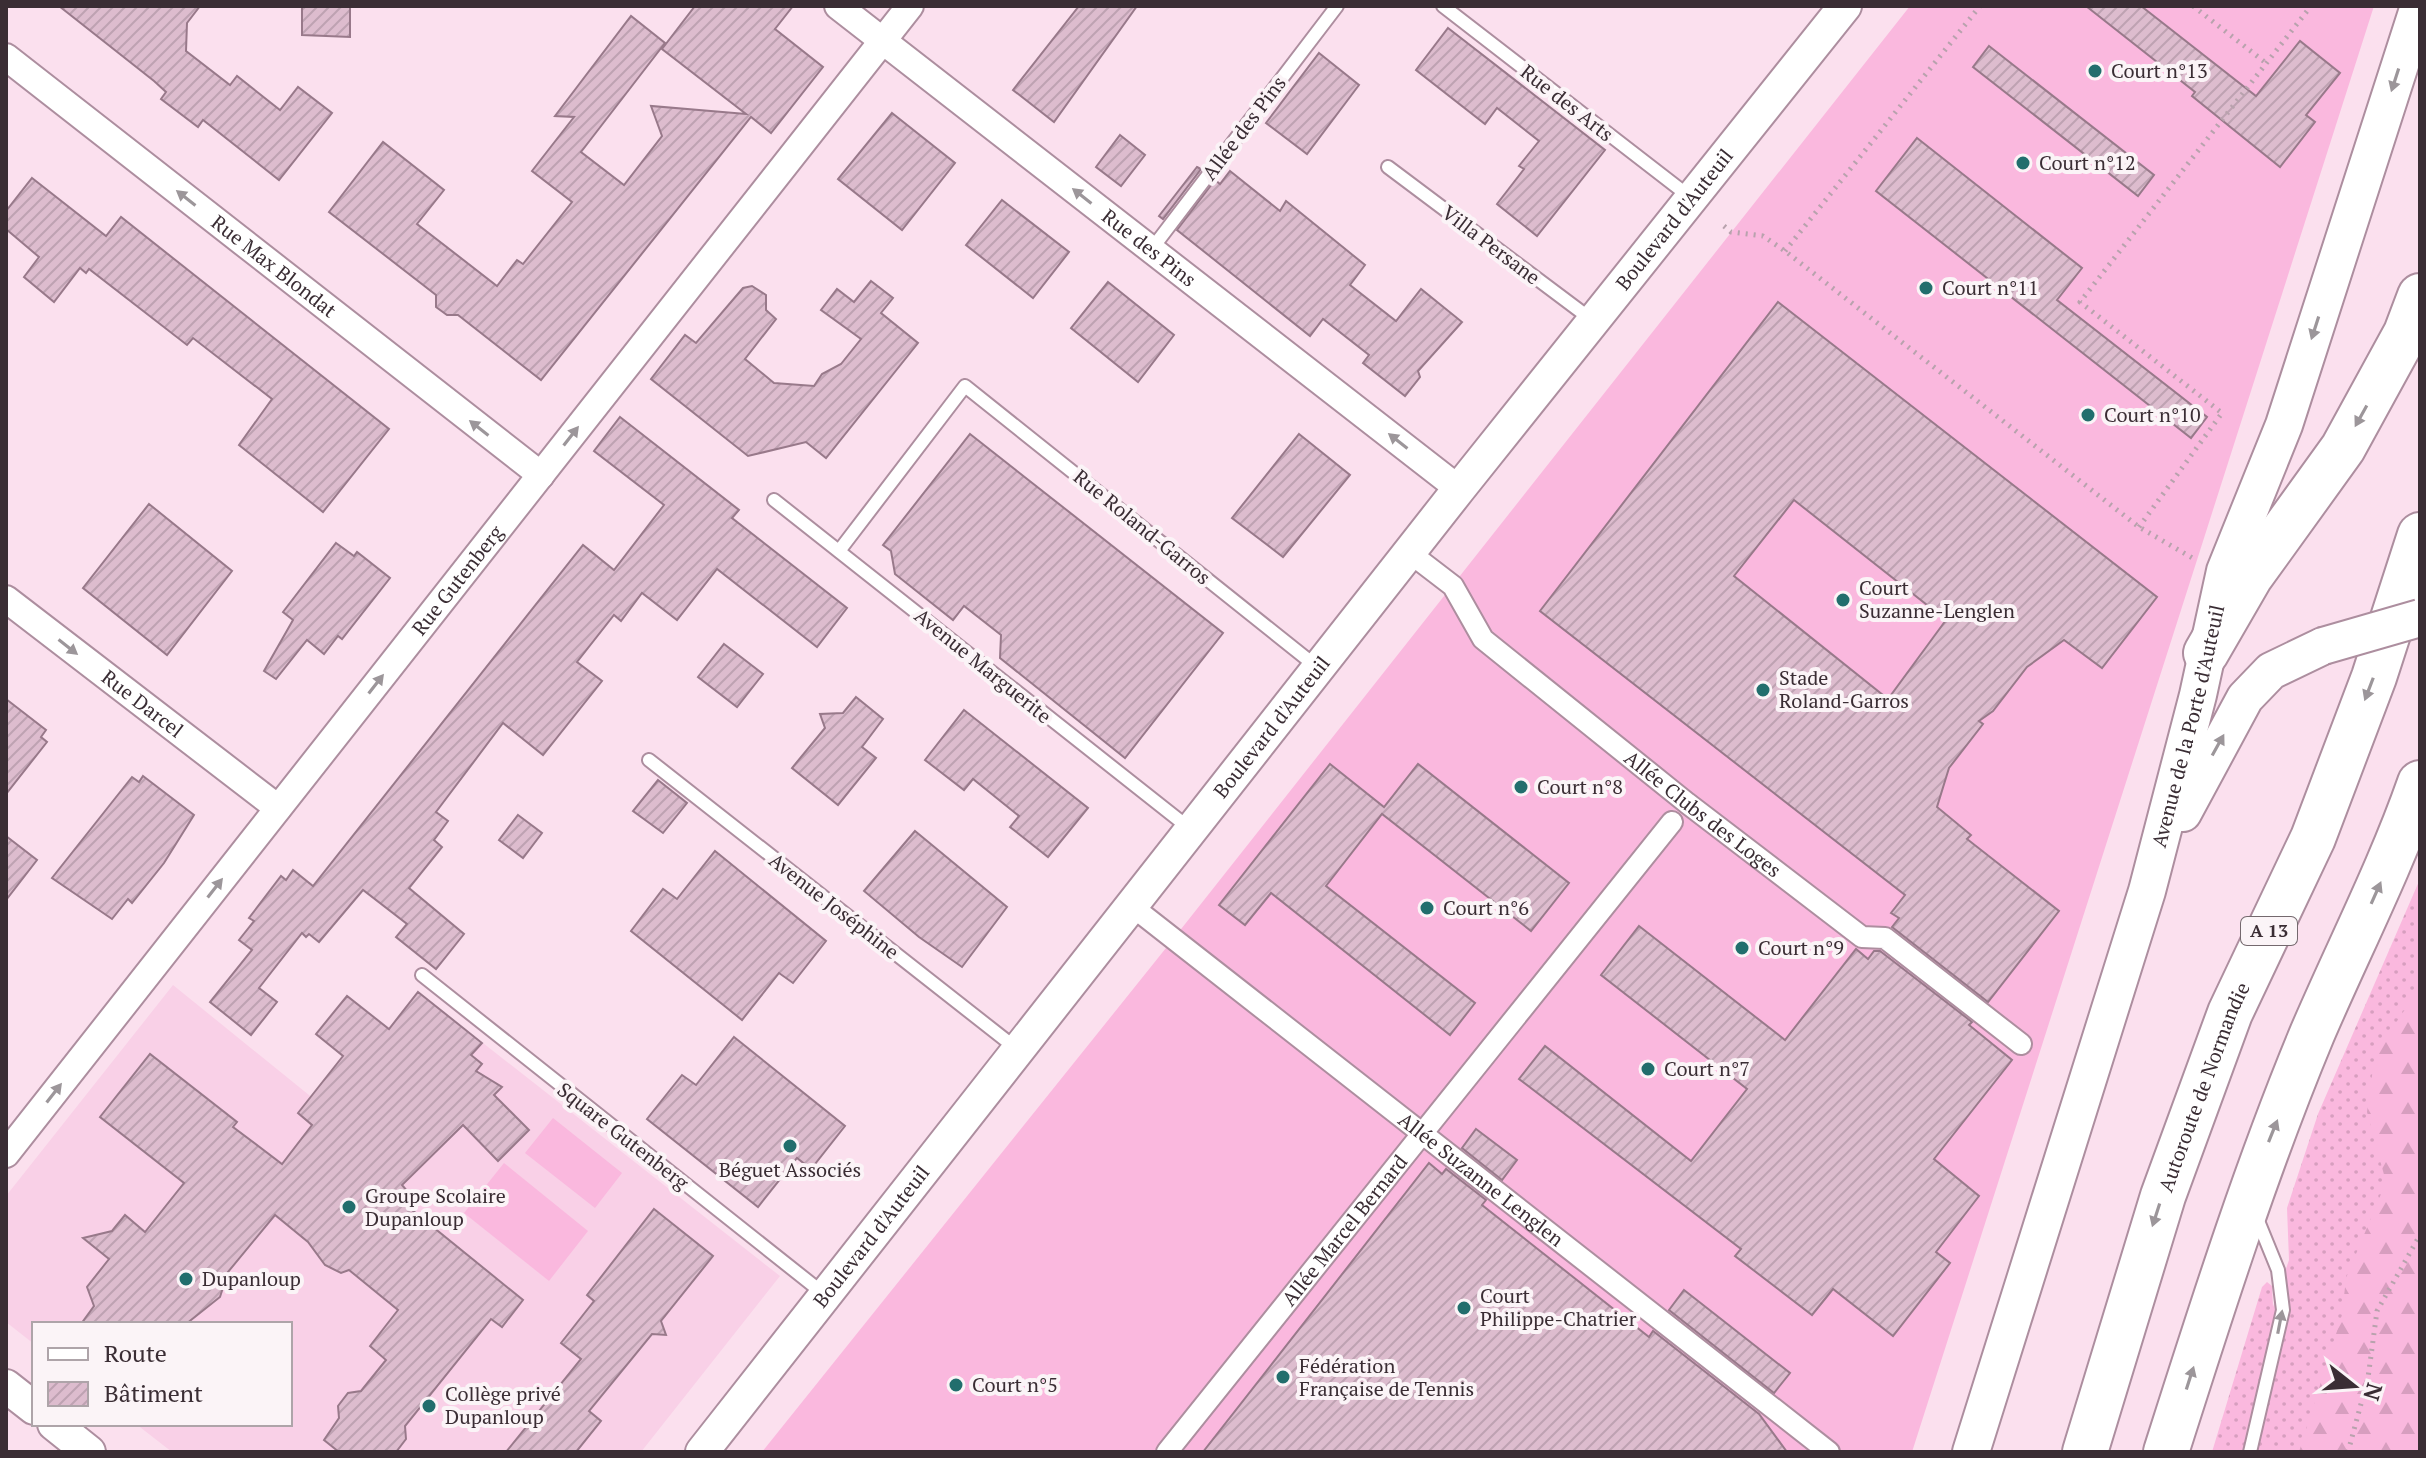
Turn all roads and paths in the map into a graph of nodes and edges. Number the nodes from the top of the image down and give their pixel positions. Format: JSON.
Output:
{"nodes":[{"id":1,"x":838,"y":6,"type":"edge"},
{"id":2,"x":910,"y":6,"type":"edge"},
{"id":3,"x":1337,"y":6,"type":"edge"},
{"id":4,"x":1443,"y":6,"type":"edge"},
{"id":5,"x":1845,"y":6,"type":"edge"},
{"id":6,"x":1980,"y":6,"type":"edge"},
{"id":7,"x":2193,"y":6,"type":"edge"},
{"id":8,"x":2311,"y":6,"type":"edge"},
{"id":9,"x":2419,"y":6,"type":"edge"},
{"id":10,"x":883,"y":40,"type":"junction"},
{"id":11,"x":6,"y":57,"type":"edge"},
{"id":12,"x":2266,"y":63,"type":"junction"},
{"id":13,"x":1388,"y":167,"type":"dead end"},
{"id":14,"x":1692,"y":199,"type":"junction"},
{"id":15,"x":1724,"y":226,"type":"dead end"},
{"id":16,"x":1151,"y":250,"type":"junction"},
{"id":17,"x":1785,"y":251,"type":"junction"},
{"id":18,"x":2420,"y":296,"type":"edge"},
{"id":19,"x":1595,"y":322,"type":"junction"},
{"id":20,"x":541,"y":475,"type":"junction"},
{"id":21,"x":1459,"y":489,"type":"junction"},
{"id":22,"x":774,"y":500,"type":"dead end"},
{"id":23,"x":2139,"y":527,"type":"junction"},
{"id":24,"x":2420,"y":535,"type":"edge"},
{"id":25,"x":839,"y":551,"type":"junction"},
{"id":26,"x":1410,"y":553,"type":"junction"},
{"id":27,"x":2225,"y":571,"type":"junction"},
{"id":28,"x":6,"y":599,"type":"edge"},
{"id":29,"x":2420,"y":618,"type":"edge"},
{"id":30,"x":2206,"y":653,"type":"junction"},
{"id":31,"x":1319,"y":669,"type":"junction"},
{"id":32,"x":649,"y":760,"type":"dead end"},
{"id":33,"x":2420,"y":783,"type":"edge"},
{"id":34,"x":278,"y":808,"type":"junction"},
{"id":35,"x":1672,"y":822,"type":"dead end"},
{"id":36,"x":1193,"y":831,"type":"junction"},
{"id":37,"x":2147,"y":891,"type":"junction"},
{"id":38,"x":1133,"y":907,"type":"junction"},
{"id":39,"x":422,"y":975,"type":"dead end"},
{"id":40,"x":2021,"y":1044,"type":"dead end"},
{"id":41,"x":1019,"y":1051,"type":"junction"},
{"id":42,"x":1422,"y":1133,"type":"junction"},
{"id":43,"x":6,"y":1154,"type":"edge"},
{"id":44,"x":2248,"y":1195,"type":"junction"},
{"id":45,"x":2420,"y":1235,"type":"edge"},
{"id":46,"x":826,"y":1295,"type":"junction"},
{"id":47,"x":2120,"y":1328,"type":"junction"},
{"id":48,"x":6,"y":1386,"type":"edge"},
{"id":49,"x":32,"y":1406,"type":"edge"},
{"id":50,"x":56,"y":1426,"type":"edge"},
{"id":51,"x":89,"y":1452,"type":"edge"},
{"id":52,"x":702,"y":1452,"type":"edge"},
{"id":53,"x":1167,"y":1452,"type":"edge"},
{"id":54,"x":1829,"y":1452,"type":"edge"},
{"id":55,"x":1971,"y":1452,"type":"edge"},
{"id":56,"x":2073,"y":1452,"type":"edge"},
{"id":57,"x":2085,"y":1452,"type":"edge"},
{"id":58,"x":2166,"y":1452,"type":"edge"},
{"id":59,"x":2250,"y":1452,"type":"edge"},
{"id":60,"x":2348,"y":1452,"type":"edge"}],
"edges":[{"from":1,"to":10,"type":"street","name":"Rue des Pins"},
{"from":2,"to":10,"type":"street","name":"Rue Gutenberg"},
{"from":3,"to":16,"type":"lane","name":"Allée des Pins"},
{"from":4,"to":14,"type":"lane","name":"Rue des Arts"},
{"from":5,"to":14,"type":"street","name":"Boulevard d'Auteuil"},
{"from":6,"to":17,"type":"path"},
{"from":7,"to":12,"type":"path"},
{"from":8,"to":12,"type":"path"},
{"from":9,"to":27,"type":"main road","name":"Avenue de la Porte d'Auteuil","one_way":true},
{"from":16,"to":10,"type":"street","name":"Rue des Pins","one_way":true},
{"from":20,"to":10,"type":"street","name":"Rue Gutenberg","one_way":true},
{"from":20,"to":11,"type":"street","name":"Rue Max Blondat","one_way":true},
{"from":12,"to":23,"type":"path"},
{"from":13,"to":19,"type":"lane","name":"Villa Persane"},
{"from":14,"to":19,"type":"street","name":"Boulevard d'Auteuil"},
{"from":15,"to":17,"type":"path"},
{"from":21,"to":16,"type":"street","name":"Rue des Pins","one_way":true},
{"from":17,"to":23,"type":"path"},
{"from":18,"to":30,"type":"highway","one_way":true},
{"from":19,"to":21,"type":"street","name":"Boulevard d'Auteuil"},
{"from":34,"to":20,"type":"street","name":"Rue Gutenberg","one_way":true},
{"from":21,"to":26,"type":"street","name":"Boulevard d'Auteuil"},
{"from":22,"to":25,"type":"lane","name":"Avenue Marguerite"},
{"from":23,"to":27,"type":"path"},
{"from":24,"to":47,"type":"highway","name":"Autoroute de Normandie","number":"A 13","one_way":true},
{"from":25,"to":31,"type":"lane","name":"Rue Roland-Garros"},
{"from":25,"to":36,"type":"lane","name":"Avenue Marguerite"},
{"from":26,"to":31,"type":"street","name":"Boulevard d'Auteuil"},
{"from":26,"to":40,"type":"street","name":"Allée Clubs des Loges"},
{"from":27,"to":30,"type":"main road","name":"Avenue de la Porte d'Auteuil"},
{"from":28,"to":34,"type":"street","name":"Rue Darcel","one_way":true},
{"from":37,"to":29,"type":"main road","one_way":true,"bridge":true},
{"from":30,"to":37,"type":"main road","name":"Avenue de la Porte d'Auteuil"},
{"from":31,"to":36,"type":"street","name":"Boulevard d'Auteuil"},
{"from":32,"to":41,"type":"lane","name":"Avenue Joséphine"},
{"from":44,"to":33,"type":"highway","one_way":true},
{"from":43,"to":34,"type":"street","name":"Rue Gutenberg","one_way":true},
{"from":35,"to":42,"type":"street","name":"Allée Marcel Bernard"},
{"from":36,"to":38,"type":"street","name":"Boulevard d'Auteuil"},
{"from":37,"to":55,"type":"main road","name":"Avenue de la Porte d'Auteuil"},
{"from":38,"to":41,"type":"street","name":"Boulevard d'Auteuil"},
{"from":38,"to":42,"type":"street","name":"Allée Suzanne Lenglen"},
{"from":39,"to":46,"type":"lane","name":"Square Gutenberg"},
{"from":41,"to":46,"type":"street","name":"Boulevard d'Auteuil"},
{"from":42,"to":53,"type":"street","name":"Allée Marcel Bernard"},
{"from":42,"to":54,"type":"street","name":"Allée Suzanne Lenglen"},
{"from":58,"to":44,"type":"highway","one_way":true},
{"from":59,"to":44,"type":"lane","one_way":true},
{"from":45,"to":60,"type":"path"},
{"from":46,"to":52,"type":"street","name":"Boulevard d'Auteuil"},
{"from":47,"to":56,"type":"highway"},
{"from":47,"to":57,"type":"highway","number":"A 13"},
{"from":48,"to":49,"type":"street"},
{"from":50,"to":51,"type":"street"}]}
